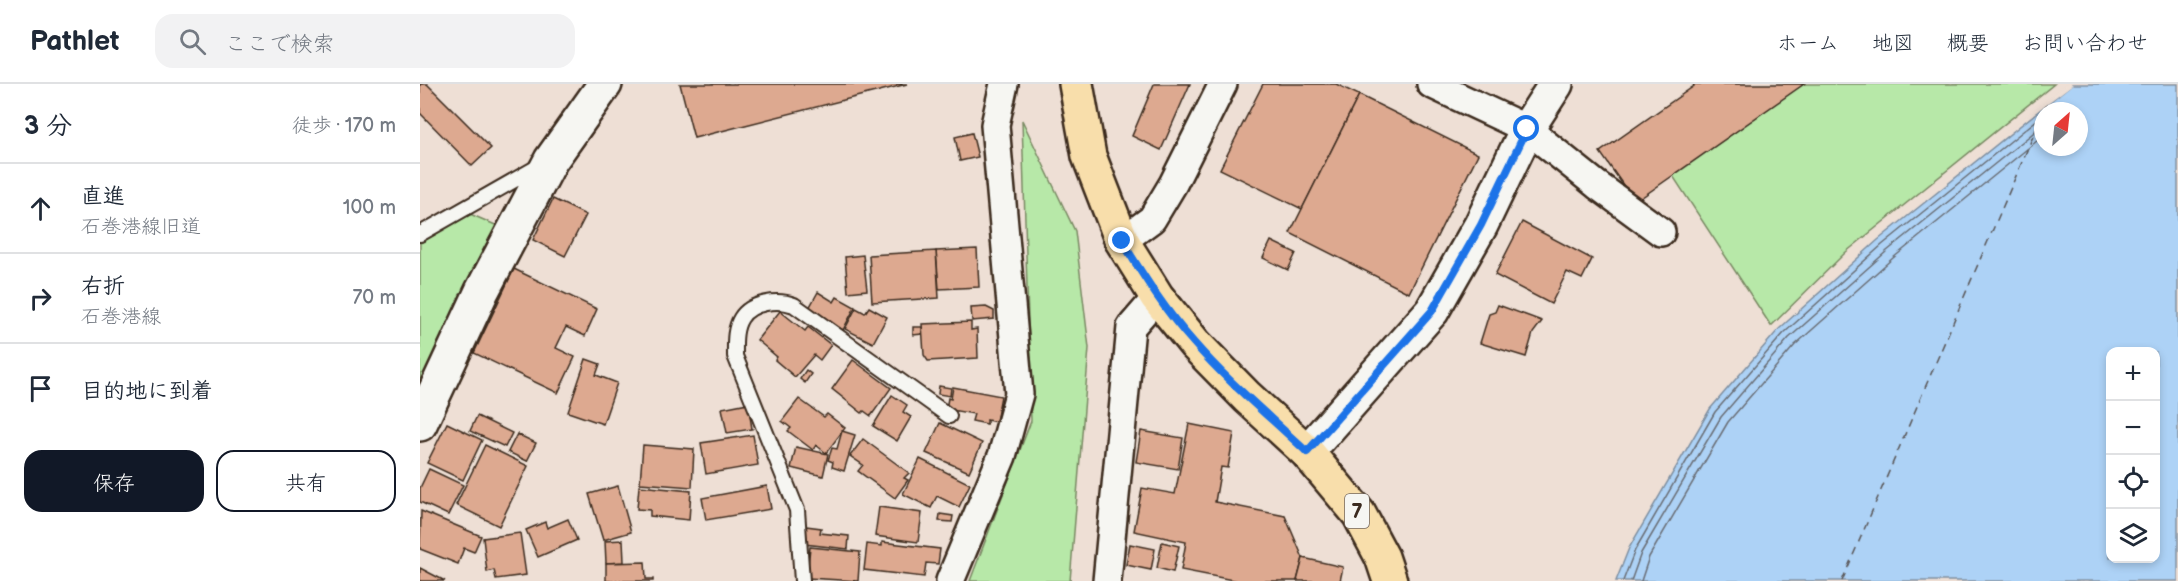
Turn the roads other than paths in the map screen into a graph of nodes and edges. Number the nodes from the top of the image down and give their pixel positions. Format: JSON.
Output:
{"nodes":[{"id":1,"x":606,"y":84,"type":"edge"},
{"id":2,"x":1004,"y":84,"type":"edge"},
{"id":3,"x":1076,"y":84,"type":"edge"},
{"id":4,"x":1223,"y":84,"type":"edge"},
{"id":5,"x":1431,"y":84,"type":"edge"},
{"id":6,"x":1556,"y":84,"type":"edge"},
{"id":7,"x":1527,"y":129,"type":"junction"},
{"id":8,"x":551,"y":160,"type":"junction"},
{"id":9,"x":1660,"y":232,"type":"dead end"},
{"id":10,"x":420,"y":234,"type":"edge"},
{"id":11,"x":1122,"y":241,"type":"junction"},
{"id":12,"x":1157,"y":297,"type":"junction"},
{"id":13,"x":949,"y":416,"type":"dead end"},
{"id":14,"x":420,"y":424,"type":"edge"},
{"id":15,"x":1307,"y":452,"type":"junction"},
{"id":16,"x":802,"y":581,"type":"edge"},
{"id":17,"x":950,"y":581,"type":"edge"},
{"id":18,"x":1107,"y":581,"type":"edge"},
{"id":19,"x":1390,"y":581,"type":"edge"}],
"edges":[{"from":1,"to":8,"type":"street"},
{"from":2,"to":17,"type":"street"},
{"from":3,"to":11,"type":"main road","number":"7"},
{"from":4,"to":11,"type":"street"},
{"from":5,"to":7,"type":"street"},
{"from":6,"to":7,"type":"street"},
{"from":7,"to":9,"type":"street"},
{"from":7,"to":15,"type":"street"},
{"from":8,"to":10,"type":"lane"},
{"from":8,"to":14,"type":"street"},
{"from":11,"to":12,"type":"main road","number":"7"},
{"from":12,"to":15,"type":"main road","number":"7"},
{"from":12,"to":18,"type":"street"},
{"from":13,"to":16,"type":"lane"},
{"from":15,"to":19,"type":"main road","number":"7"}]}
